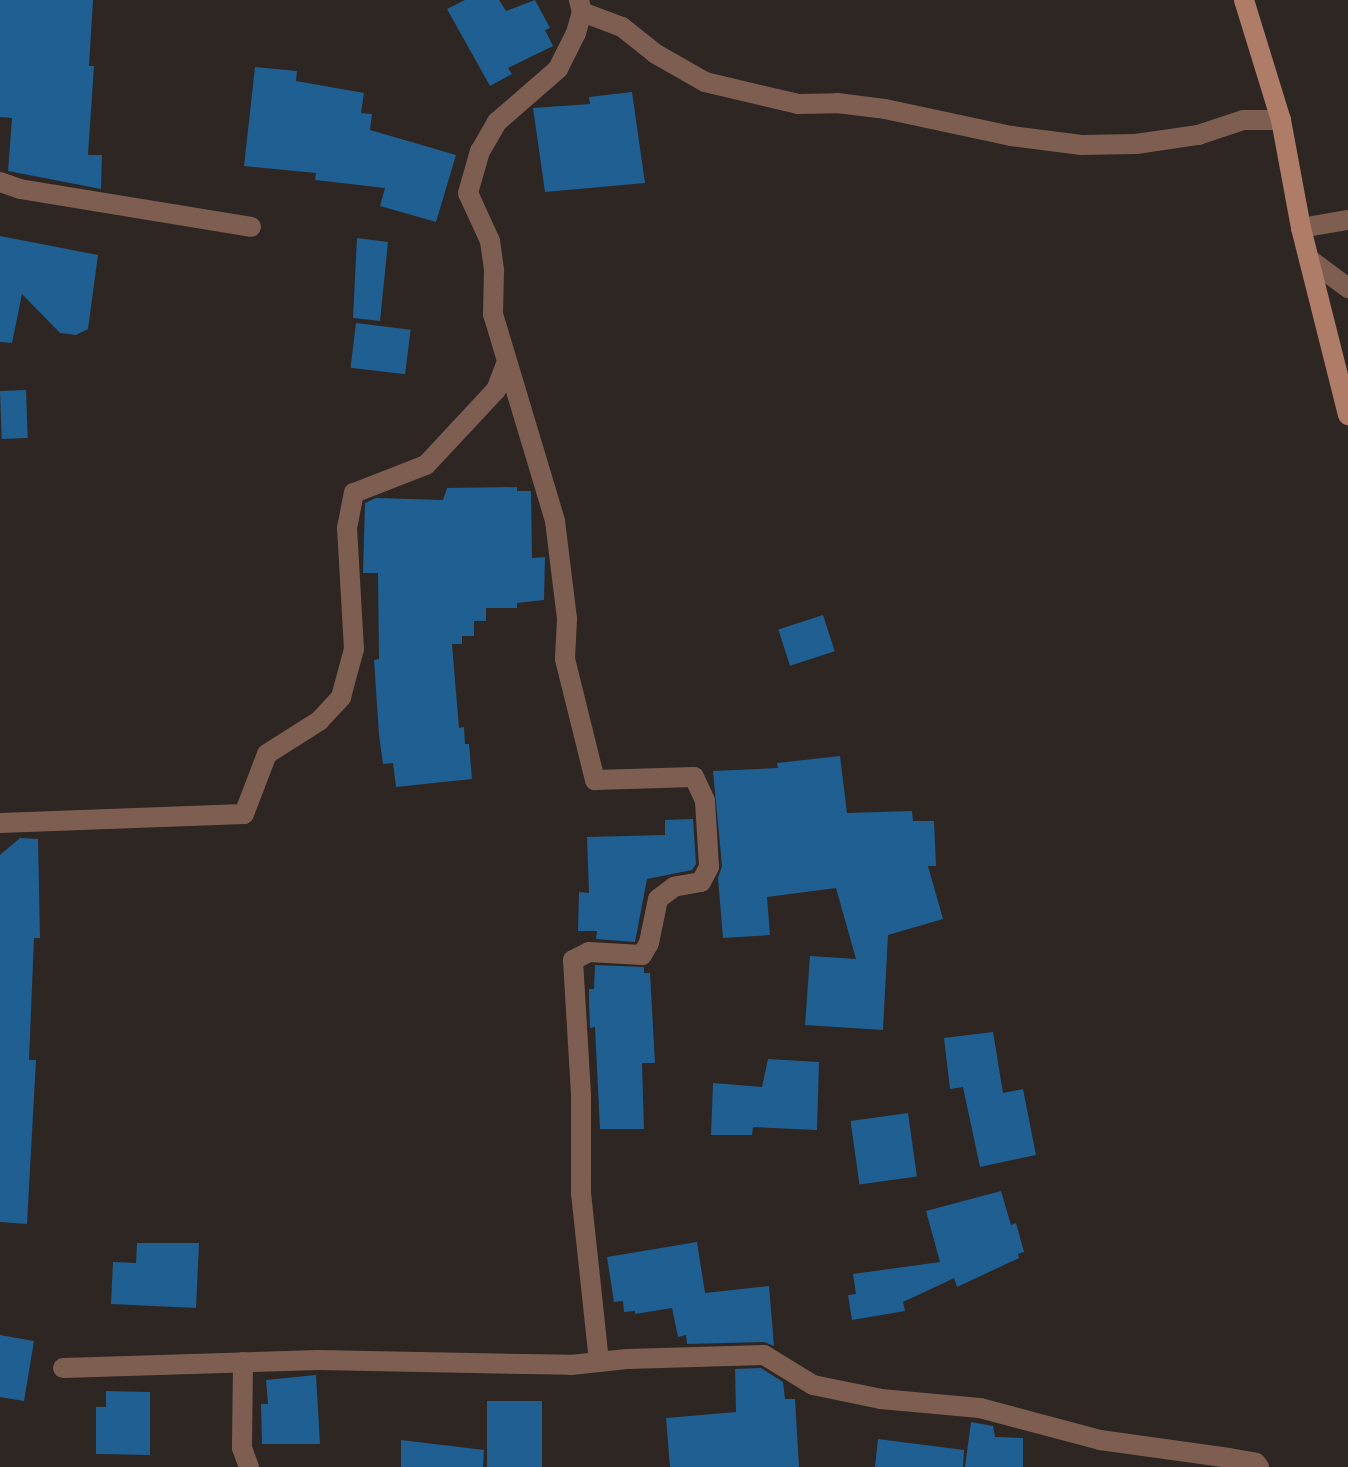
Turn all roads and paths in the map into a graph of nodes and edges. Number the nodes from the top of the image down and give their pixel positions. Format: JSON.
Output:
{"nodes":[{"id":1,"x":1244,"y":0,"type":"edge"},
{"id":2,"x":580,"y":6,"type":"edge"},
{"id":3,"x":1281,"y":120,"type":"junction"},
{"id":4,"x":0,"y":182,"type":"edge"},
{"id":5,"x":1348,"y":220,"type":"edge"},
{"id":6,"x":251,"y":227,"type":"dead end"},
{"id":7,"x":1301,"y":228,"type":"junction"},
{"id":8,"x":1309,"y":259,"type":"junction"},
{"id":9,"x":1348,"y":288,"type":"edge"},
{"id":10,"x":507,"y":362,"type":"junction"},
{"id":11,"x":1348,"y":415,"type":"edge"},
{"id":12,"x":0,"y":823,"type":"edge"},
{"id":13,"x":243,"y":1362,"type":"junction"},
{"id":14,"x":599,"y":1362,"type":"junction"},
{"id":15,"x":63,"y":1368,"type":"dead end"},
{"id":16,"x":249,"y":1467,"type":"edge"},
{"id":17,"x":1259,"y":1467,"type":"edge"}],
"edges":[{"from":1,"to":3,"type":"street"},
{"from":2,"to":3,"type":"street"},
{"from":2,"to":10,"type":"street"},
{"from":3,"to":7,"type":"street"},
{"from":4,"to":6,"type":"street"},
{"from":5,"to":7,"type":"street"},
{"from":7,"to":8,"type":"street"},
{"from":8,"to":9,"type":"street"},
{"from":8,"to":11,"type":"street"},
{"from":10,"to":12,"type":"street"},
{"from":10,"to":14,"type":"street"},
{"from":13,"to":14,"type":"street"},
{"from":13,"to":15,"type":"street"},
{"from":13,"to":16,"type":"street"},
{"from":14,"to":17,"type":"street"}]}
